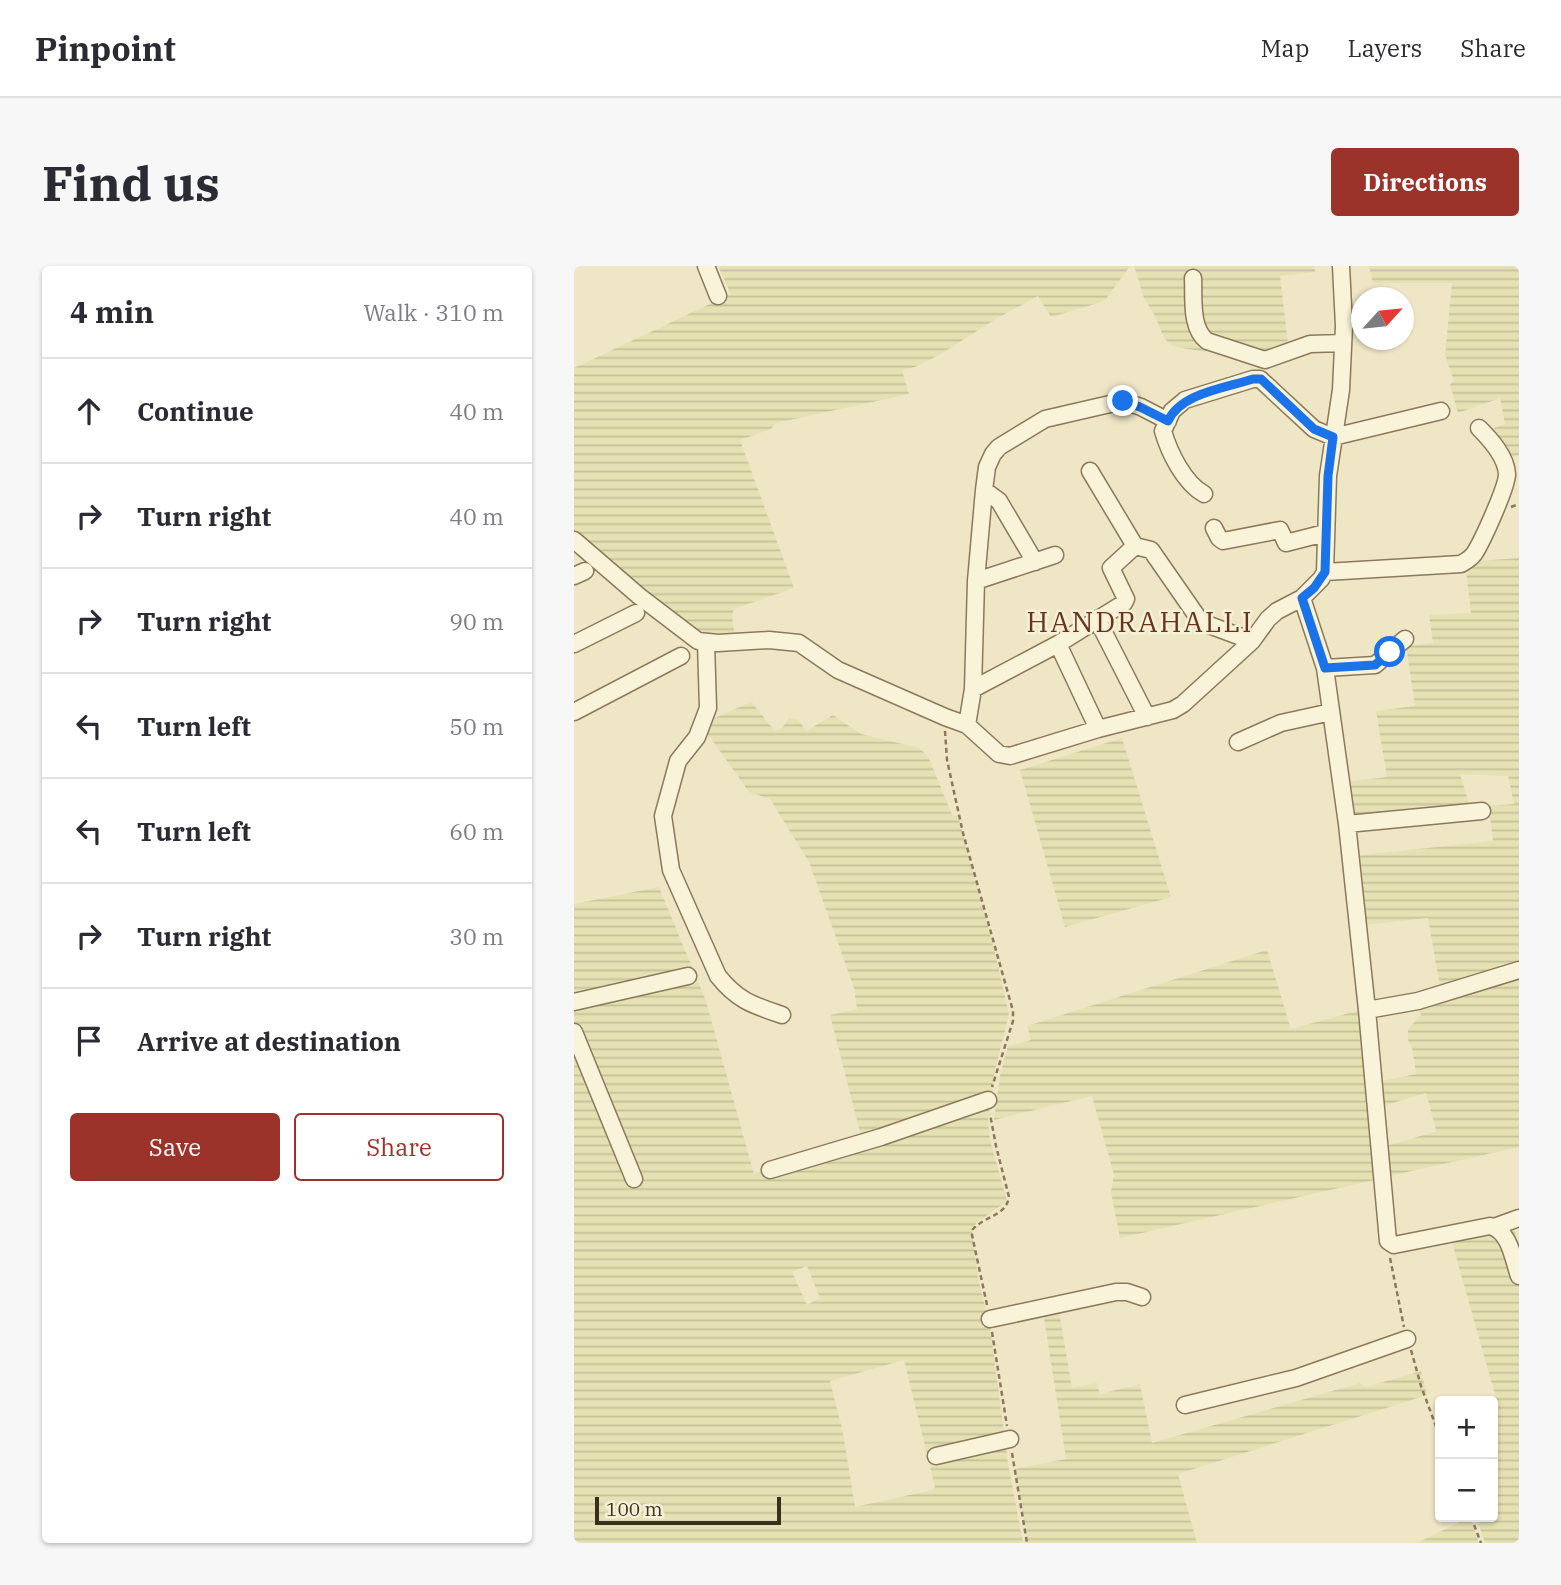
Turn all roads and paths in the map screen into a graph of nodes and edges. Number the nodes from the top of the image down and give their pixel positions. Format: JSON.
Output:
{"nodes":[{"id":1,"x":706,"y":266,"type":"edge"},
{"id":2,"x":1341,"y":266,"type":"edge"},
{"id":3,"x":1193,"y":278,"type":"dead end"},
{"id":4,"x":718,"y":296,"type":"dead end"},
{"id":5,"x":1343,"y":343,"type":"junction"},
{"id":6,"x":1440,"y":411,"type":"dead end"},
{"id":7,"x":1168,"y":421,"type":"junction"},
{"id":8,"x":1479,"y":428,"type":"dead end"},
{"id":9,"x":1333,"y":437,"type":"junction"},
{"id":10,"x":1090,"y":471,"type":"dead end"},
{"id":11,"x":984,"y":490,"type":"junction"},
{"id":12,"x":1203,"y":494,"type":"dead end"},
{"id":13,"x":1214,"y":528,"type":"dead end"},
{"id":14,"x":1325,"y":533,"type":"junction"},
{"id":15,"x":574,"y":540,"type":"edge"},
{"id":16,"x":1135,"y":546,"type":"junction"},
{"id":17,"x":1055,"y":555,"type":"dead end"},
{"id":18,"x":1035,"y":562,"type":"junction"},
{"id":19,"x":1325,"y":572,"type":"junction"},
{"id":20,"x":976,"y":582,"type":"junction"},
{"id":21,"x":1302,"y":598,"type":"junction"},
{"id":22,"x":636,"y":613,"type":"dead end"},
{"id":23,"x":1097,"y":618,"type":"junction"},
{"id":24,"x":1405,"y":639,"type":"dead end"},
{"id":25,"x":1252,"y":641,"type":"junction"},
{"id":26,"x":706,"y":643,"type":"junction"},
{"id":27,"x":574,"y":644,"type":"edge"},
{"id":28,"x":1058,"y":644,"type":"junction"},
{"id":29,"x":681,"y":656,"type":"dead end"},
{"id":30,"x":1325,"y":668,"type":"junction"},
{"id":31,"x":973,"y":689,"type":"junction"},
{"id":32,"x":574,"y":712,"type":"edge"},
{"id":33,"x":1331,"y":712,"type":"junction"},
{"id":34,"x":945,"y":717,"type":"junction"},
{"id":35,"x":1147,"y":718,"type":"junction"},
{"id":36,"x":967,"y":725,"type":"junction"},
{"id":37,"x":1098,"y":729,"type":"junction"},
{"id":38,"x":1237,"y":742,"type":"dead end"},
{"id":39,"x":1482,"y":811,"type":"dead end"},
{"id":40,"x":1348,"y":824,"type":"junction"},
{"id":41,"x":1519,"y":970,"type":"edge"},
{"id":42,"x":688,"y":976,"type":"dead end"},
{"id":43,"x":574,"y":1002,"type":"edge"},
{"id":44,"x":1367,"y":1010,"type":"junction"},
{"id":45,"x":782,"y":1015,"type":"dead end"},
{"id":46,"x":574,"y":1032,"type":"edge"},
{"id":47,"x":988,"y":1100,"type":"junction"},
{"id":48,"x":770,"y":1170,"type":"dead end"},
{"id":49,"x":634,"y":1180,"type":"dead end"},
{"id":50,"x":1519,"y":1218,"type":"edge"},
{"id":51,"x":1494,"y":1227,"type":"junction"},
{"id":52,"x":1519,"y":1276,"type":"edge"},
{"id":53,"x":1142,"y":1297,"type":"dead end"},
{"id":54,"x":990,"y":1319,"type":"junction"},
{"id":55,"x":1407,"y":1339,"type":"dead end"},
{"id":56,"x":1185,"y":1405,"type":"dead end"},
{"id":57,"x":1010,"y":1439,"type":"junction"},
{"id":58,"x":936,"y":1456,"type":"dead end"},
{"id":59,"x":1473,"y":1522,"type":"edge"},
{"id":60,"x":1027,"y":1543,"type":"edge"},
{"id":61,"x":1481,"y":1543,"type":"edge"}],
"edges":[{"from":1,"to":4,"type":"street"},
{"from":2,"to":5,"type":"street"},
{"from":3,"to":5,"type":"street"},
{"from":5,"to":9,"type":"street"},
{"from":6,"to":9,"type":"street"},
{"from":7,"to":9,"type":"street"},
{"from":7,"to":11,"type":"street"},
{"from":7,"to":12,"type":"street"},
{"from":8,"to":19,"type":"street"},
{"from":9,"to":14,"type":"street"},
{"from":10,"to":16,"type":"street"},
{"from":11,"to":18,"type":"street"},
{"from":11,"to":20,"type":"street"},
{"from":13,"to":14,"type":"street"},
{"from":14,"to":19,"type":"street"},
{"from":15,"to":26,"type":"street"},
{"from":16,"to":23,"type":"street"},
{"from":16,"to":25,"type":"street"},
{"from":17,"to":18,"type":"street"},
{"from":18,"to":20,"type":"street"},
{"from":19,"to":21,"type":"street"},
{"from":20,"to":31,"type":"street"},
{"from":21,"to":25,"type":"street"},
{"from":21,"to":30,"type":"street"},
{"from":22,"to":27,"type":"street"},
{"from":23,"to":28,"type":"street"},
{"from":23,"to":35,"type":"street"},
{"from":24,"to":30,"type":"street"},
{"from":25,"to":35,"type":"street"},
{"from":26,"to":34,"type":"street"},
{"from":26,"to":45,"type":"street"},
{"from":28,"to":31,"type":"street"},
{"from":28,"to":37,"type":"street"},
{"from":29,"to":32,"type":"street"},
{"from":30,"to":33,"type":"street"},
{"from":31,"to":36,"type":"street"},
{"from":33,"to":38,"type":"street"},
{"from":33,"to":40,"type":"street"},
{"from":34,"to":36,"type":"street"},
{"from":34,"to":47,"type":"path"},
{"from":35,"to":37,"type":"street"},
{"from":36,"to":37,"type":"street"},
{"from":39,"to":40,"type":"street"},
{"from":40,"to":44,"type":"street"},
{"from":41,"to":44,"type":"street"},
{"from":42,"to":43,"type":"street"},
{"from":44,"to":51,"type":"street"},
{"from":46,"to":49,"type":"street"},
{"from":47,"to":48,"type":"street"},
{"from":47,"to":54,"type":"path"},
{"from":50,"to":51,"type":"street"},
{"from":51,"to":52,"type":"street"},
{"from":53,"to":54,"type":"street"},
{"from":54,"to":57,"type":"path"},
{"from":55,"to":56,"type":"street"},
{"from":57,"to":58,"type":"street"},
{"from":57,"to":60,"type":"path"},
{"from":59,"to":61,"type":"path"}]}
